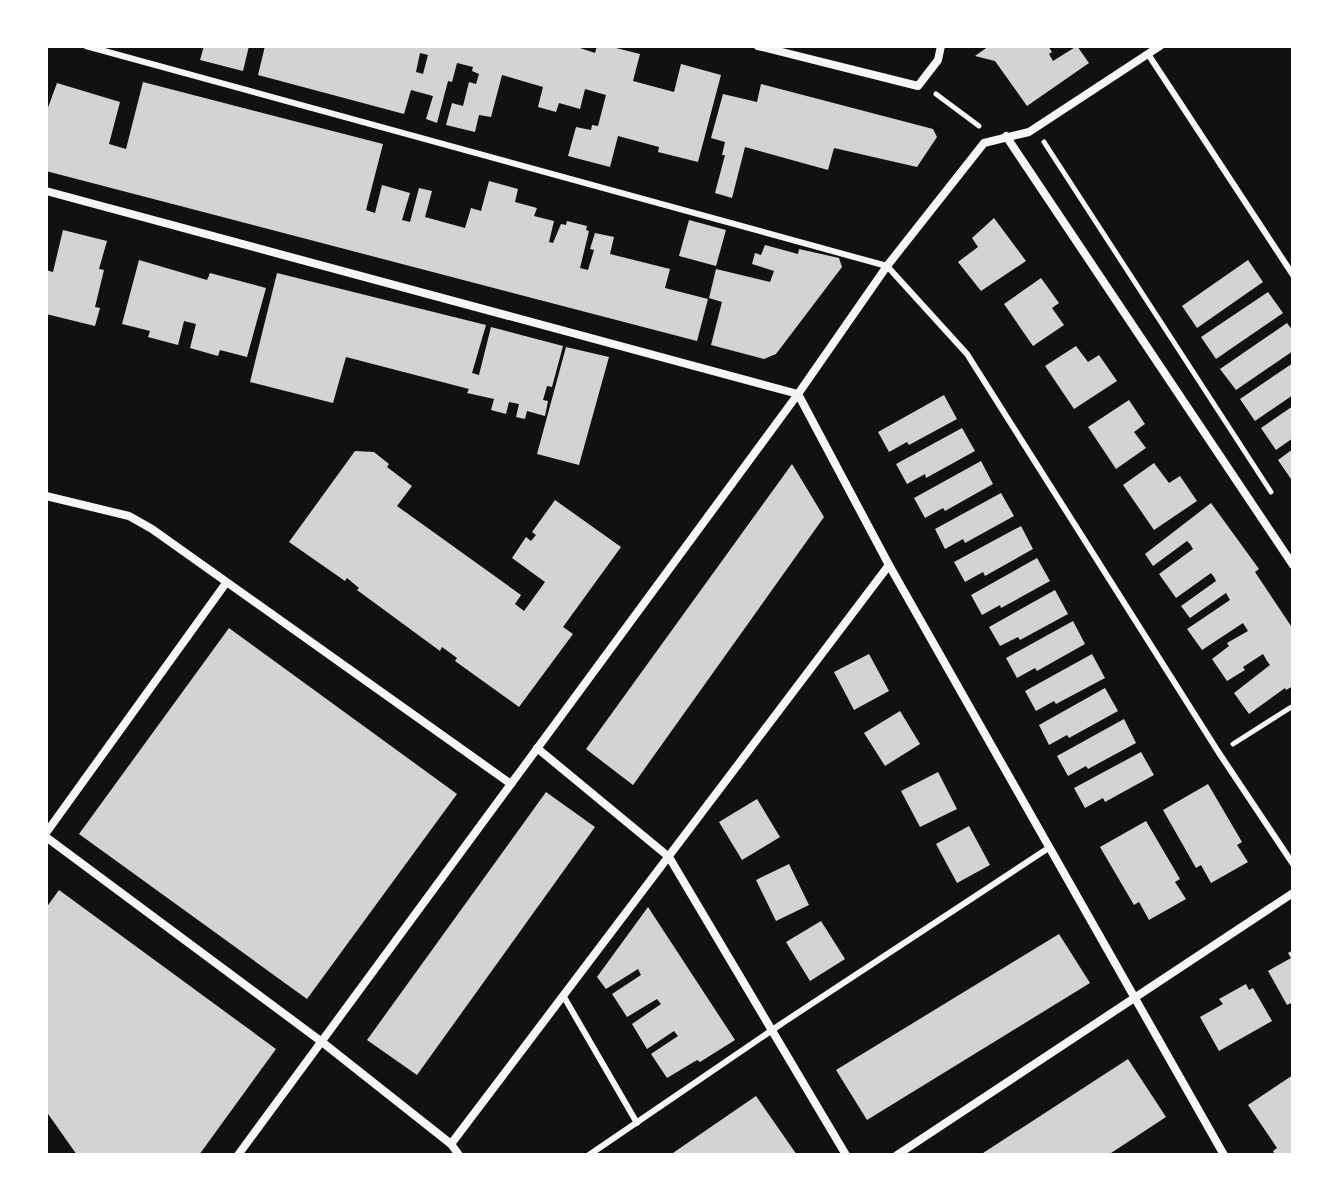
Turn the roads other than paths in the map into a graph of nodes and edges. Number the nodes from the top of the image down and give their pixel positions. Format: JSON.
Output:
{"nodes":[{"id":1,"x":86,"y":46,"type":"edge"},
{"id":2,"x":758,"y":46,"type":"edge"},
{"id":3,"x":941,"y":46,"type":"edge"},
{"id":4,"x":1160,"y":46,"type":"edge"},
{"id":5,"x":1148,"y":54,"type":"junction"},
{"id":6,"x":1006,"y":136,"type":"junction"},
{"id":7,"x":46,"y":191,"type":"edge"},
{"id":8,"x":887,"y":266,"type":"junction"},
{"id":9,"x":1293,"y":275,"type":"edge"},
{"id":10,"x":798,"y":394,"type":"junction"},
{"id":11,"x":46,"y":496,"type":"edge"},
{"id":12,"x":889,"y":565,"type":"junction"},
{"id":13,"x":1293,"y":565,"type":"edge"},
{"id":14,"x":226,"y":583,"type":"junction"},
{"id":15,"x":537,"y":748,"type":"junction"},
{"id":16,"x":511,"y":784,"type":"junction"},
{"id":17,"x":46,"y":835,"type":"edge"},
{"id":18,"x":1050,"y":847,"type":"junction"},
{"id":19,"x":669,"y":857,"type":"junction"},
{"id":20,"x":1293,"y":864,"type":"edge"},
{"id":21,"x":1293,"y":893,"type":"edge"},
{"id":22,"x":564,"y":997,"type":"junction"},
{"id":23,"x":1135,"y":997,"type":"junction"},
{"id":24,"x":772,"y":1030,"type":"junction"},
{"id":25,"x":322,"y":1042,"type":"junction"},
{"id":26,"x":637,"y":1123,"type":"junction"},
{"id":27,"x":451,"y":1144,"type":"junction"},
{"id":28,"x":1220,"y":1153,"type":"edge"},
{"id":29,"x":238,"y":1155,"type":"edge"},
{"id":30,"x":459,"y":1155,"type":"edge"},
{"id":31,"x":589,"y":1155,"type":"edge"},
{"id":32,"x":846,"y":1155,"type":"edge"},
{"id":33,"x":897,"y":1155,"type":"edge"}],
"edges":[{"from":1,"to":8,"type":"lane"},
{"from":2,"to":3,"type":"street"},
{"from":4,"to":5,"type":"street"},
{"from":5,"to":6,"type":"street"},
{"from":5,"to":9,"type":"lane"},
{"from":6,"to":8,"type":"street"},
{"from":6,"to":13,"type":"street"},
{"from":7,"to":10,"type":"street"},
{"from":8,"to":10,"type":"street"},
{"from":8,"to":20,"type":"lane"},
{"from":10,"to":12,"type":"street"},
{"from":10,"to":15,"type":"street"},
{"from":11,"to":14,"type":"street"},
{"from":12,"to":18,"type":"street"},
{"from":12,"to":19,"type":"street"},
{"from":14,"to":16,"type":"street"},
{"from":14,"to":17,"type":"street"},
{"from":15,"to":16,"type":"street"},
{"from":15,"to":19,"type":"street"},
{"from":16,"to":25,"type":"street"},
{"from":17,"to":25,"type":"street"},
{"from":18,"to":23,"type":"street"},
{"from":18,"to":24,"type":"lane"},
{"from":19,"to":22,"type":"street"},
{"from":19,"to":24,"type":"street"},
{"from":21,"to":23,"type":"street"},
{"from":22,"to":26,"type":"lane"},
{"from":22,"to":27,"type":"street"},
{"from":23,"to":28,"type":"street"},
{"from":23,"to":33,"type":"street"},
{"from":24,"to":26,"type":"lane"},
{"from":24,"to":32,"type":"street"},
{"from":25,"to":27,"type":"street"},
{"from":25,"to":29,"type":"street"},
{"from":26,"to":31,"type":"lane"},
{"from":27,"to":30,"type":"street"}]}
